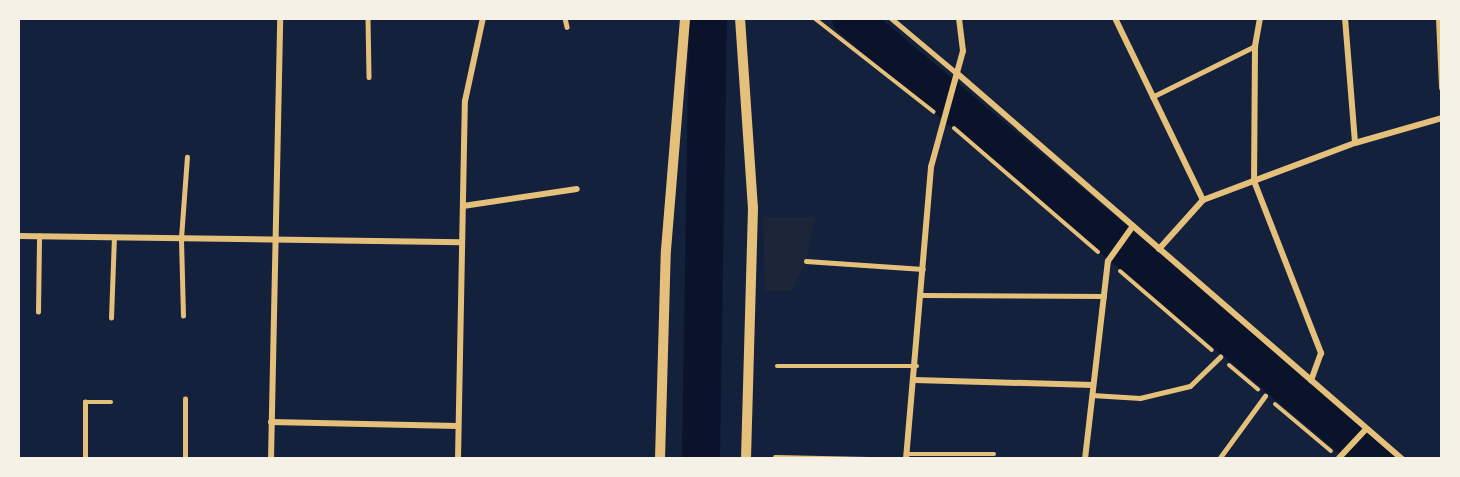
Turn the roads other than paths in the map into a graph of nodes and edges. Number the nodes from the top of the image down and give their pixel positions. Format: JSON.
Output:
{"nodes":[{"id":1,"x":280,"y":18,"type":"edge"},
{"id":2,"x":368,"y":18,"type":"edge"},
{"id":3,"x":483,"y":18,"type":"edge"},
{"id":4,"x":565,"y":18,"type":"edge"},
{"id":5,"x":685,"y":18,"type":"edge"},
{"id":6,"x":740,"y":18,"type":"edge"},
{"id":7,"x":891,"y":18,"type":"edge"},
{"id":8,"x":959,"y":18,"type":"edge"},
{"id":9,"x":1115,"y":18,"type":"edge"},
{"id":10,"x":1260,"y":18,"type":"edge"},
{"id":11,"x":1345,"y":18,"type":"edge"},
{"id":12,"x":1439,"y":18,"type":"edge"},
{"id":13,"x":567,"y":27,"type":"dead end"},
{"id":14,"x":1256,"y":46,"type":"junction"},
{"id":15,"x":959,"y":75,"type":"junction"},
{"id":16,"x":369,"y":77,"type":"dead end"},
{"id":17,"x":1442,"y":88,"type":"edge"},
{"id":18,"x":1152,"y":97,"type":"junction"},
{"id":19,"x":1442,"y":118,"type":"edge"},
{"id":20,"x":1355,"y":143,"type":"junction"},
{"id":21,"x":187,"y":157,"type":"dead end"},
{"id":22,"x":1254,"y":181,"type":"junction"},
{"id":23,"x":577,"y":189,"type":"dead end"},
{"id":24,"x":1203,"y":200,"type":"junction"},
{"id":25,"x":463,"y":206,"type":"junction"},
{"id":26,"x":1133,"y":226,"type":"junction"},
{"id":27,"x":18,"y":236,"type":"edge"},
{"id":28,"x":39,"y":236,"type":"junction"},
{"id":29,"x":114,"y":238,"type":"junction"},
{"id":30,"x":181,"y":238,"type":"junction"},
{"id":31,"x":275,"y":241,"type":"junction"},
{"id":32,"x":462,"y":242,"type":"junction"},
{"id":33,"x":1159,"y":249,"type":"junction"},
{"id":34,"x":806,"y":261,"type":"dead end"},
{"id":35,"x":923,"y":269,"type":"junction"},
{"id":36,"x":922,"y":295,"type":"junction"},
{"id":37,"x":1104,"y":296,"type":"junction"},
{"id":38,"x":38,"y":312,"type":"dead end"},
{"id":39,"x":183,"y":316,"type":"dead end"},
{"id":40,"x":111,"y":318,"type":"dead end"},
{"id":41,"x":1220,"y":357,"type":"road end"},
{"id":42,"x":777,"y":366,"type":"dead end"},
{"id":43,"x":916,"y":366,"type":"junction"},
{"id":44,"x":915,"y":380,"type":"junction"},
{"id":45,"x":1311,"y":380,"type":"junction"},
{"id":46,"x":1093,"y":385,"type":"junction"},
{"id":47,"x":1092,"y":395,"type":"junction"},
{"id":48,"x":1265,"y":396,"type":"road end"},
{"id":49,"x":185,"y":399,"type":"dead end"},
{"id":50,"x":111,"y":402,"type":"dead end"},
{"id":51,"x":271,"y":422,"type":"junction"},
{"id":52,"x":458,"y":426,"type":"junction"},
{"id":53,"x":1365,"y":430,"type":"junction"},
{"id":54,"x":994,"y":454,"type":"dead end"},
{"id":55,"x":775,"y":457,"type":"dead end"},
{"id":56,"x":906,"y":457,"type":"edge"},
{"id":57,"x":1339,"y":458,"type":"edge"},
{"id":58,"x":85,"y":459,"type":"edge"},
{"id":59,"x":185,"y":459,"type":"edge"},
{"id":60,"x":270,"y":459,"type":"edge"},
{"id":61,"x":458,"y":459,"type":"edge"},
{"id":62,"x":660,"y":459,"type":"edge"},
{"id":63,"x":746,"y":459,"type":"edge"},
{"id":64,"x":868,"y":459,"type":"edge"},
{"id":65,"x":1085,"y":459,"type":"edge"},
{"id":66,"x":1219,"y":459,"type":"edge"},
{"id":67,"x":1402,"y":459,"type":"edge"}],
"edges":[{"from":1,"to":31,"type":"street"},
{"from":2,"to":16,"type":"lane"},
{"from":3,"to":25,"type":"street"},
{"from":4,"to":13,"type":"lane"},
{"from":5,"to":62,"type":"street"},
{"from":6,"to":63,"type":"street"},
{"from":7,"to":15,"type":"lane"},
{"from":8,"to":15,"type":"street"},
{"from":9,"to":18,"type":"street"},
{"from":10,"to":14,"type":"street"},
{"from":11,"to":20,"type":"street"},
{"from":12,"to":17,"type":"street"},
{"from":14,"to":18,"type":"lane"},
{"from":14,"to":22,"type":"street"},
{"from":15,"to":26,"type":"street"},
{"from":15,"to":35,"type":"street"},
{"from":18,"to":24,"type":"street"},
{"from":19,"to":20,"type":"street"},
{"from":20,"to":22,"type":"street"},
{"from":21,"to":30,"type":"lane"},
{"from":22,"to":24,"type":"street"},
{"from":22,"to":45,"type":"street"},
{"from":23,"to":25,"type":"street"},
{"from":24,"to":33,"type":"street"},
{"from":25,"to":32,"type":"street"},
{"from":26,"to":33,"type":"street"},
{"from":26,"to":37,"type":"street"},
{"from":27,"to":28,"type":"street"},
{"from":28,"to":29,"type":"street"},
{"from":28,"to":38,"type":"lane"},
{"from":29,"to":30,"type":"street"},
{"from":29,"to":40,"type":"lane"},
{"from":30,"to":31,"type":"street"},
{"from":30,"to":39,"type":"lane"},
{"from":31,"to":32,"type":"street"},
{"from":31,"to":51,"type":"street"},
{"from":32,"to":52,"type":"street"},
{"from":33,"to":45,"type":"street"},
{"from":34,"to":35,"type":"lane"},
{"from":35,"to":36,"type":"street"},
{"from":36,"to":37,"type":"lane"},
{"from":36,"to":43,"type":"street"},
{"from":37,"to":46,"type":"street"},
{"from":41,"to":47,"type":"lane"},
{"from":42,"to":43,"type":"lane"},
{"from":43,"to":44,"type":"street"},
{"from":44,"to":46,"type":"street"},
{"from":44,"to":56,"type":"street"},
{"from":45,"to":53,"type":"street"},
{"from":46,"to":47,"type":"street"},
{"from":47,"to":65,"type":"street"},
{"from":48,"to":66,"type":"lane"},
{"from":49,"to":59,"type":"lane"},
{"from":50,"to":58,"type":"lane"},
{"from":51,"to":52,"type":"street"},
{"from":51,"to":60,"type":"street"},
{"from":52,"to":61,"type":"street"},
{"from":53,"to":57,"type":"street"},
{"from":53,"to":67,"type":"street"},
{"from":54,"to":56,"type":"lane"},
{"from":55,"to":64,"type":"lane"}]}
